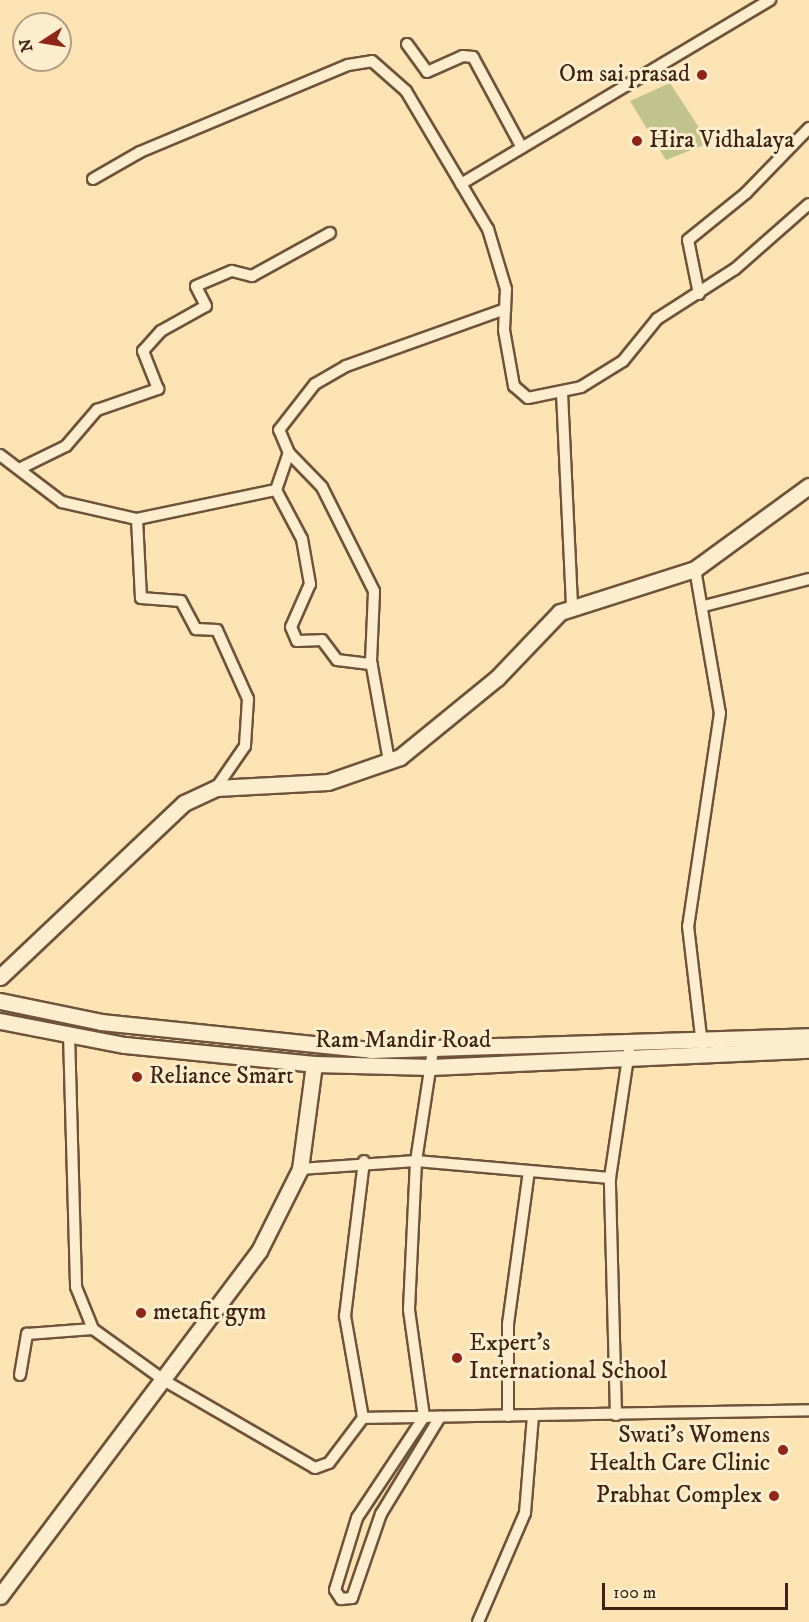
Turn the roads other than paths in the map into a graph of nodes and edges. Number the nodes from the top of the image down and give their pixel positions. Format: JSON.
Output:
{"nodes":[{"id":1,"x":770,"y":0,"type":"edge"},
{"id":2,"x":407,"y":44,"type":"dead end"},
{"id":3,"x":809,"y":128,"type":"edge"},
{"id":4,"x":522,"y":148,"type":"junction"},
{"id":5,"x":93,"y":179,"type":"dead end"},
{"id":6,"x":461,"y":184,"type":"junction"},
{"id":7,"x":809,"y":204,"type":"edge"},
{"id":8,"x":330,"y":233,"type":"dead end"},
{"id":9,"x":699,"y":294,"type":"junction"},
{"id":10,"x":505,"y":309,"type":"junction"},
{"id":11,"x":562,"y":393,"type":"junction"},
{"id":12,"x":289,"y":453,"type":"junction"},
{"id":13,"x":0,"y":455,"type":"edge"},
{"id":14,"x":19,"y":469,"type":"junction"},
{"id":15,"x":809,"y":486,"type":"edge"},
{"id":16,"x":276,"y":490,"type":"junction"},
{"id":17,"x":137,"y":519,"type":"junction"},
{"id":18,"x":695,"y":569,"type":"junction"},
{"id":19,"x":809,"y":579,"type":"edge"},
{"id":20,"x":704,"y":606,"type":"junction"},
{"id":21,"x":572,"y":608,"type":"junction"},
{"id":22,"x":372,"y":664,"type":"junction"},
{"id":23,"x":389,"y":761,"type":"junction"},
{"id":24,"x":216,"y":788,"type":"junction"},
{"id":25,"x":2,"y":977,"type":"edge"},
{"id":26,"x":0,"y":1001,"type":"edge"},
{"id":27,"x":0,"y":1021,"type":"edge"},
{"id":28,"x":69,"y":1034,"type":"junction"},
{"id":29,"x":809,"y":1036,"type":"edge"},
{"id":30,"x":629,"y":1042,"type":"junction"},
{"id":31,"x":703,"y":1047,"type":"junction"},
{"id":32,"x":433,"y":1050,"type":"junction"},
{"id":33,"x":809,"y":1050,"type":"edge"},
{"id":34,"x":630,"y":1059,"type":"junction"},
{"id":35,"x":314,"y":1064,"type":"junction"},
{"id":36,"x":431,"y":1067,"type":"junction"},
{"id":37,"x":364,"y":1161,"type":"junction"},
{"id":38,"x":416,"y":1161,"type":"junction"},
{"id":39,"x":300,"y":1170,"type":"junction"},
{"id":40,"x":529,"y":1171,"type":"junction"},
{"id":41,"x":610,"y":1178,"type":"junction"},
{"id":42,"x":93,"y":1329,"type":"junction"},
{"id":43,"x":20,"y":1376,"type":"dead end"},
{"id":44,"x":165,"y":1381,"type":"junction"},
{"id":45,"x":809,"y":1410,"type":"edge"},
{"id":46,"x":616,"y":1415,"type":"junction"},
{"id":47,"x":508,"y":1416,"type":"junction"},
{"id":48,"x":533,"y":1416,"type":"junction"},
{"id":49,"x":424,"y":1417,"type":"junction"},
{"id":50,"x":440,"y":1417,"type":"junction"},
{"id":51,"x":363,"y":1418,"type":"junction"},
{"id":52,"x":344,"y":1558,"type":"junction"},
{"id":53,"x":364,"y":1562,"type":"junction"},
{"id":54,"x":0,"y":1596,"type":"edge"},
{"id":55,"x":478,"y":1622,"type":"edge"}],
"edges":[{"from":1,"to":4,"type":"street"},
{"from":2,"to":4,"type":"street"},
{"from":3,"to":9,"type":"street"},
{"from":4,"to":6,"type":"street"},
{"from":5,"to":6,"type":"street"},
{"from":6,"to":10,"type":"street"},
{"from":7,"to":9,"type":"street"},
{"from":8,"to":14,"type":"street"},
{"from":9,"to":11,"type":"street"},
{"from":10,"to":11,"type":"street"},
{"from":10,"to":12,"type":"street"},
{"from":11,"to":21,"type":"street"},
{"from":12,"to":16,"type":"street"},
{"from":12,"to":22,"type":"street"},
{"from":13,"to":14,"type":"street"},
{"from":14,"to":17,"type":"street"},
{"from":15,"to":18,"type":"main road"},
{"from":16,"to":17,"type":"street"},
{"from":16,"to":22,"type":"street"},
{"from":17,"to":24,"type":"street"},
{"from":18,"to":20,"type":"street"},
{"from":18,"to":21,"type":"main road"},
{"from":19,"to":20,"type":"street"},
{"from":20,"to":31,"type":"street"},
{"from":21,"to":23,"type":"main road"},
{"from":22,"to":23,"type":"street"},
{"from":23,"to":24,"type":"main road"},
{"from":24,"to":25,"type":"main road"},
{"from":26,"to":32,"type":"main road"},
{"from":27,"to":28,"type":"main road","name":"Ram Mandir Road"},
{"from":28,"to":35,"type":"main road","name":"Ram Mandir Road"},
{"from":28,"to":42,"type":"street"},
{"from":29,"to":31,"type":"main road"},
{"from":30,"to":31,"type":"main road"},
{"from":30,"to":32,"type":"main road"},
{"from":30,"to":34,"type":"street"},
{"from":31,"to":33,"type":"main road","name":"Ram Mandir Road"},
{"from":31,"to":34,"type":"main road","name":"Ram Mandir Road"},
{"from":32,"to":36,"type":"street"},
{"from":34,"to":36,"type":"main road","name":"Ram Mandir Road"},
{"from":34,"to":41,"type":"street"},
{"from":35,"to":36,"type":"main road","name":"Ram Mandir Road"},
{"from":35,"to":39,"type":"main road"},
{"from":36,"to":38,"type":"street"},
{"from":37,"to":38,"type":"street"},
{"from":37,"to":39,"type":"street"},
{"from":37,"to":51,"type":"street"},
{"from":38,"to":40,"type":"street"},
{"from":38,"to":49,"type":"street"},
{"from":39,"to":44,"type":"main road"},
{"from":40,"to":41,"type":"street"},
{"from":40,"to":47,"type":"street"},
{"from":41,"to":46,"type":"street"},
{"from":42,"to":43,"type":"street"},
{"from":42,"to":44,"type":"street"},
{"from":44,"to":51,"type":"street"},
{"from":44,"to":54,"type":"main road"},
{"from":45,"to":46,"type":"street"},
{"from":46,"to":48,"type":"street"},
{"from":47,"to":48,"type":"street"},
{"from":47,"to":50,"type":"street"},
{"from":48,"to":55,"type":"street"},
{"from":49,"to":50,"type":"street"},
{"from":49,"to":51,"type":"street"},
{"from":49,"to":52,"type":"street"},
{"from":50,"to":53,"type":"street"},
{"from":52,"to":53,"type":"street"},
{"from":52,"to":53,"type":"street"}]}
